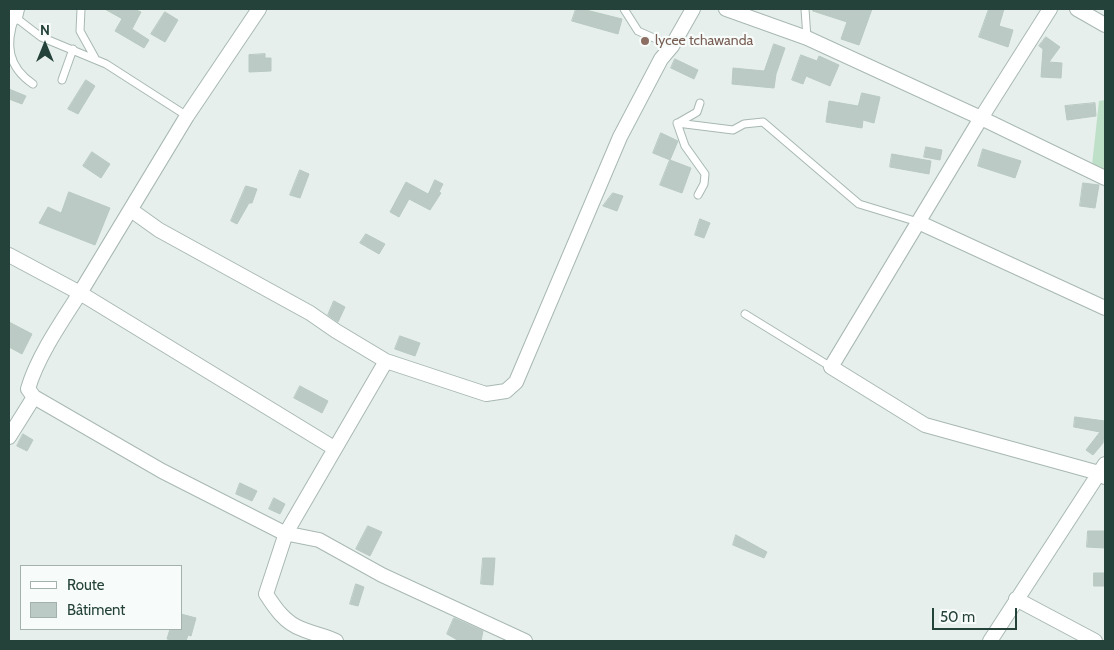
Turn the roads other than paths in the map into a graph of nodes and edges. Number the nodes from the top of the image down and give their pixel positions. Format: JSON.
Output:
{"nodes":[{"id":1,"x":81,"y":9,"type":"edge"},
{"id":2,"x":258,"y":9,"type":"edge"},
{"id":3,"x":625,"y":9,"type":"edge"},
{"id":4,"x":693,"y":9,"type":"edge"},
{"id":5,"x":726,"y":9,"type":"edge"},
{"id":6,"x":805,"y":9,"type":"edge"},
{"id":7,"x":1050,"y":9,"type":"edge"},
{"id":8,"x":1076,"y":9,"type":"edge"},
{"id":9,"x":14,"y":12,"type":"edge"},
{"id":10,"x":1105,"y":25,"type":"edge"},
{"id":11,"x":9,"y":34,"type":"edge"},
{"id":12,"x":807,"y":38,"type":"junction"},
{"id":13,"x":672,"y":46,"type":"junction"},
{"id":14,"x":73,"y":49,"type":"junction"},
{"id":15,"x":95,"y":59,"type":"junction"},
{"id":16,"x":62,"y":80,"type":"dead end"},
{"id":17,"x":33,"y":84,"type":"dead end"},
{"id":18,"x":700,"y":103,"type":"dead end"},
{"id":19,"x":187,"y":116,"type":"junction"},
{"id":20,"x":981,"y":118,"type":"junction"},
{"id":21,"x":677,"y":123,"type":"junction"},
{"id":22,"x":1105,"y":178,"type":"edge"},
{"id":23,"x":698,"y":196,"type":"dead end"},
{"id":24,"x":131,"y":210,"type":"junction"},
{"id":25,"x":918,"y":222,"type":"junction"},
{"id":26,"x":9,"y":255,"type":"edge"},
{"id":27,"x":80,"y":293,"type":"junction"},
{"id":28,"x":1105,"y":308,"type":"edge"},
{"id":29,"x":745,"y":314,"type":"dead end"},
{"id":30,"x":386,"y":361,"type":"junction"},
{"id":31,"x":831,"y":367,"type":"junction"},
{"id":32,"x":34,"y":397,"type":"junction"},
{"id":33,"x":9,"y":436,"type":"edge"},
{"id":34,"x":334,"y":448,"type":"junction"},
{"id":35,"x":1103,"y":471,"type":"edge"},
{"id":36,"x":286,"y":533,"type":"junction"},
{"id":37,"x":1016,"y":599,"type":"junction"},
{"id":38,"x":336,"y":641,"type":"edge"},
{"id":39,"x":524,"y":641,"type":"edge"},
{"id":40,"x":990,"y":641,"type":"edge"},
{"id":41,"x":1095,"y":641,"type":"edge"}],
"edges":[{"from":1,"to":15,"type":"lane"},
{"from":2,"to":19,"type":"street"},
{"from":3,"to":13,"type":"lane"},
{"from":4,"to":13,"type":"street"},
{"from":5,"to":12,"type":"street"},
{"from":6,"to":12,"type":"lane"},
{"from":7,"to":20,"type":"street"},
{"from":8,"to":10,"type":"street"},
{"from":9,"to":11,"type":"lane"},
{"from":9,"to":14,"type":"lane"},
{"from":11,"to":17,"type":"lane"},
{"from":12,"to":20,"type":"street"},
{"from":13,"to":30,"type":"street"},
{"from":14,"to":15,"type":"lane"},
{"from":14,"to":16,"type":"lane"},
{"from":15,"to":19,"type":"lane"},
{"from":18,"to":21,"type":"lane"},
{"from":19,"to":24,"type":"street"},
{"from":20,"to":22,"type":"street"},
{"from":20,"to":25,"type":"street"},
{"from":21,"to":23,"type":"lane"},
{"from":21,"to":25,"type":"lane"},
{"from":24,"to":27,"type":"street"},
{"from":24,"to":30,"type":"street"},
{"from":25,"to":28,"type":"street"},
{"from":25,"to":31,"type":"street"},
{"from":26,"to":27,"type":"street"},
{"from":27,"to":32,"type":"street"},
{"from":27,"to":34,"type":"street"},
{"from":29,"to":31,"type":"lane"},
{"from":30,"to":34,"type":"street"},
{"from":31,"to":35,"type":"street"},
{"from":32,"to":33,"type":"street"},
{"from":32,"to":36,"type":"street"},
{"from":34,"to":36,"type":"street"},
{"from":35,"to":37,"type":"street"},
{"from":36,"to":38,"type":"street"},
{"from":36,"to":39,"type":"street"},
{"from":37,"to":40,"type":"street"},
{"from":37,"to":41,"type":"street"}]}
